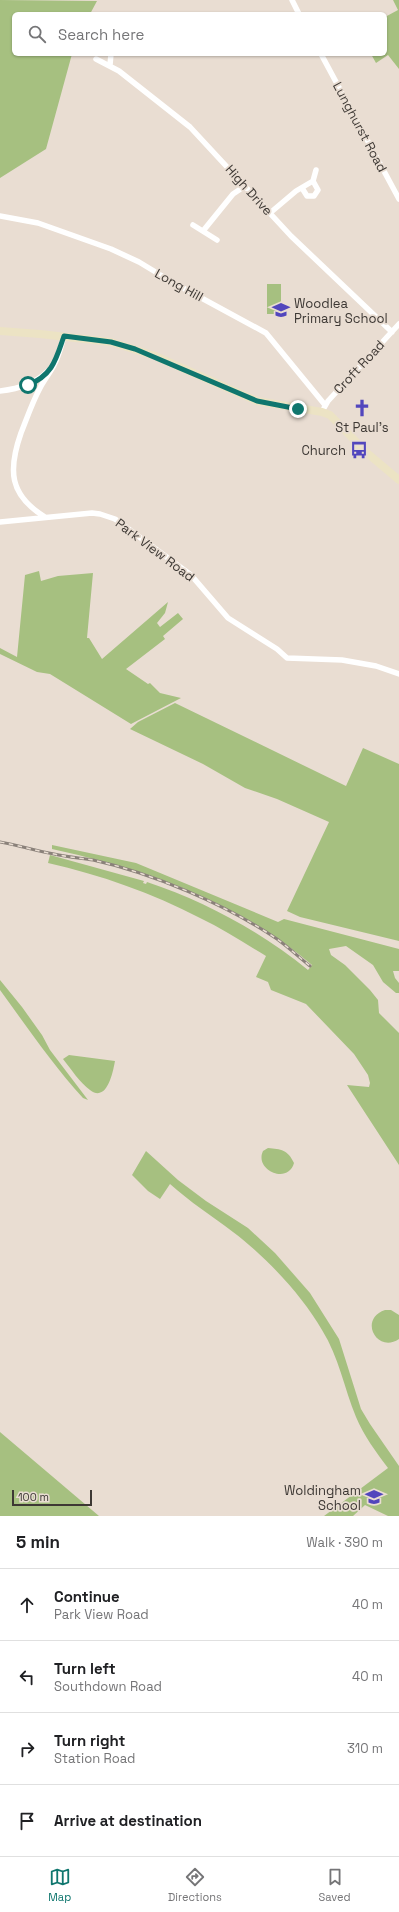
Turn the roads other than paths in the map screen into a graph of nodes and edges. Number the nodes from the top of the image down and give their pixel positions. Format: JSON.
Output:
{"nodes":[{"id":1,"x":292,"y":0,"type":"edge"},
{"id":2,"x":298,"y":12,"type":"edge"},
{"id":3,"x":111,"y":56,"type":"edge"},
{"id":4,"x":322,"y":56,"type":"edge"},
{"id":5,"x":96,"y":59,"type":"dead end"},
{"id":6,"x":110,"y":65,"type":"junction"},
{"id":7,"x":316,"y":170,"type":"dead end"},
{"id":8,"x":313,"y":181,"type":"junction"},
{"id":9,"x":245,"y":186,"type":"junction"},
{"id":10,"x":302,"y":188,"type":"junction"},
{"id":11,"x":399,"y":200,"type":"edge"},
{"id":12,"x":270,"y":213,"type":"junction"},
{"id":13,"x":0,"y":216,"type":"edge"},
{"id":14,"x":193,"y":225,"type":"dead end"},
{"id":15,"x":203,"y":231,"type":"junction"},
{"id":16,"x":217,"y":240,"type":"dead end"},
{"id":17,"x":399,"y":324,"type":"edge"},
{"id":18,"x":0,"y":331,"type":"edge"},
{"id":19,"x":392,"y":332,"type":"junction"},
{"id":20,"x":64,"y":336,"type":"junction"},
{"id":21,"x":55,"y":364,"type":"junction"},
{"id":22,"x":0,"y":391,"type":"edge"},
{"id":23,"x":324,"y":409,"type":"junction"},
{"id":24,"x":399,"y":480,"type":"edge"},
{"id":25,"x":45,"y":517,"type":"junction"},
{"id":26,"x":0,"y":522,"type":"edge"},
{"id":27,"x":399,"y":674,"type":"edge"}],
"edges":[{"from":1,"to":2,"type":"street"},
{"from":3,"to":6,"type":"street"},
{"from":4,"to":11,"type":"street","name":"Lunghurst Road"},
{"from":5,"to":6,"type":"street","name":"High Drive"},
{"from":6,"to":9,"type":"street","name":"High Drive"},
{"from":7,"to":8,"type":"street"},
{"from":8,"to":10,"type":"street"},
{"from":8,"to":10,"type":"street"},
{"from":9,"to":12,"type":"street","name":"High Drive"},
{"from":9,"to":15,"type":"street"},
{"from":10,"to":12,"type":"street"},
{"from":12,"to":19,"type":"street","name":"High Drive"},
{"from":13,"to":23,"type":"street","name":"Long Hill"},
{"from":14,"to":15,"type":"street"},
{"from":15,"to":16,"type":"street"},
{"from":17,"to":19,"type":"street","name":"Croft Road"},
{"from":18,"to":20,"type":"street"},
{"from":19,"to":23,"type":"street","name":"Croft Road"},
{"from":20,"to":21,"type":"street"},
{"from":20,"to":23,"type":"street"},
{"from":21,"to":22,"type":"street"},
{"from":21,"to":25,"type":"street"},
{"from":23,"to":24,"type":"street"},
{"from":25,"to":26,"type":"street","name":"Park View Road"},
{"from":25,"to":27,"type":"street","name":"Park View Road"}]}
